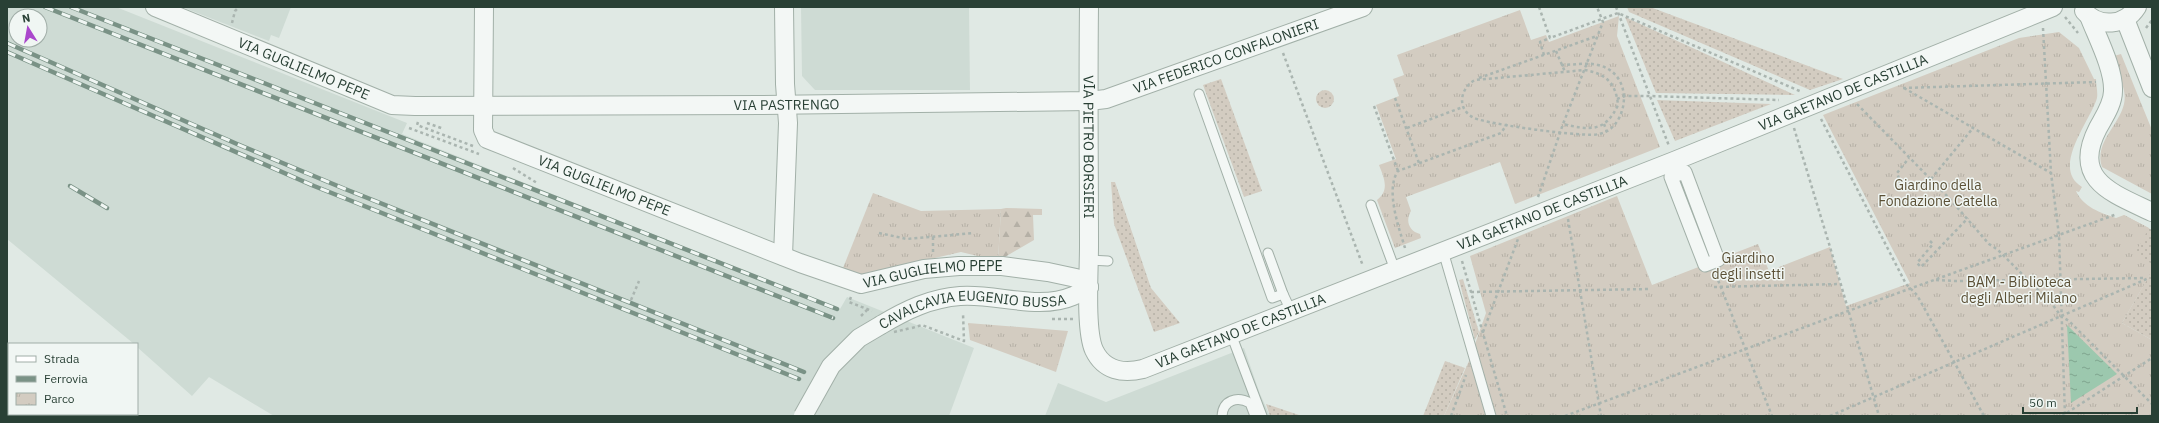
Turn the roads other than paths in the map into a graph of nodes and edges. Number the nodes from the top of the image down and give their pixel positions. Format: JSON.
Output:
{"nodes":[{"id":1,"x":155,"y":7,"type":"edge"},
{"id":2,"x":484,"y":7,"type":"edge"},
{"id":3,"x":784,"y":7,"type":"edge"},
{"id":4,"x":1088,"y":7,"type":"edge"},
{"id":5,"x":1363,"y":7,"type":"edge"},
{"id":6,"x":2053,"y":7,"type":"edge"},
{"id":7,"x":2085,"y":11,"type":"edge"},
{"id":8,"x":2131,"y":13,"type":"edge"},
{"id":9,"x":2152,"y":88,"type":"edge"},
{"id":10,"x":1199,"y":94,"type":"dead end"},
{"id":11,"x":1089,"y":101,"type":"junction"},
{"id":12,"x":786,"y":104,"type":"junction"},
{"id":13,"x":484,"y":105,"type":"junction"},
{"id":14,"x":1370,"y":205,"type":"dead end"},
{"id":15,"x":2152,"y":212,"type":"edge"},
{"id":16,"x":1442,"y":251,"type":"junction"},
{"id":17,"x":1268,"y":253,"type":"dead end"},
{"id":18,"x":783,"y":256,"type":"junction"},
{"id":19,"x":1089,"y":260,"type":"junction"},
{"id":20,"x":1108,"y":261,"type":"dead end"},
{"id":21,"x":1711,"y":262,"type":"joint"},
{"id":22,"x":1395,"y":270,"type":"junction"},
{"id":23,"x":1089,"y":287,"type":"junction"},
{"id":24,"x":1283,"y":294,"type":"junction"},
{"id":25,"x":1291,"y":311,"type":"junction"},
{"id":26,"x":1231,"y":334,"type":"junction"},
{"id":27,"x":803,"y":416,"type":"edge"},
{"id":28,"x":1222,"y":416,"type":"edge"},
{"id":29,"x":1255,"y":416,"type":"edge"},
{"id":30,"x":1262,"y":416,"type":"edge"},
{"id":31,"x":1490,"y":416,"type":"edge"}],
"edges":[{"from":1,"to":13,"type":"street","name":"VIA GUGLIELMO PEPE"},
{"from":2,"to":13,"type":"street"},
{"from":3,"to":12,"type":"street"},
{"from":4,"to":11,"type":"street","name":"VIA PIETRO BORSIERI"},
{"from":5,"to":11,"type":"street","name":"VIA FEDERICO CONFALONIERI"},
{"from":6,"to":16,"type":"street","name":"VIA GAETANO DE CASTILLIA"},
{"from":7,"to":8,"type":"street"},
{"from":7,"to":15,"type":"street"},
{"from":8,"to":9,"type":"street"},
{"from":10,"to":24,"type":"lane"},
{"from":11,"to":12,"type":"street","name":"VIA PASTRENGO"},
{"from":11,"to":19,"type":"street","name":"VIA PIETRO BORSIERI"},
{"from":12,"to":13,"type":"street","name":"VIA PASTRENGO"},
{"from":12,"to":18,"type":"street"},
{"from":13,"to":18,"type":"street","name":"VIA GUGLIELMO PEPE"},
{"from":14,"to":22,"type":"lane"},
{"from":16,"to":22,"type":"street","name":"VIA GAETANO DE CASTILLIA"},
{"from":16,"to":31,"type":"lane"},
{"from":17,"to":24,"type":"lane"},
{"from":18,"to":23,"type":"street","name":"VIA GUGLIELMO PEPE"},
{"from":19,"to":20,"type":"lane"},
{"from":19,"to":23,"type":"street","name":"VIA PIETRO BORSIERI"},
{"from":21,"to":21,"type":"street"},
{"from":22,"to":25,"type":"street","name":"VIA GAETANO DE CASTILLIA"},
{"from":23,"to":26,"type":"street","name":"VIA GAETANO DE CASTILLIA"},
{"from":23,"to":27,"type":"street","name":"CAVALCAVIA EUGENIO BUSSA","bridge":true},
{"from":24,"to":25,"type":"lane"},
{"from":25,"to":26,"type":"street","name":"VIA GAETANO DE CASTILLIA"},
{"from":26,"to":30,"type":"lane"},
{"from":28,"to":29,"type":"lane"}]}
